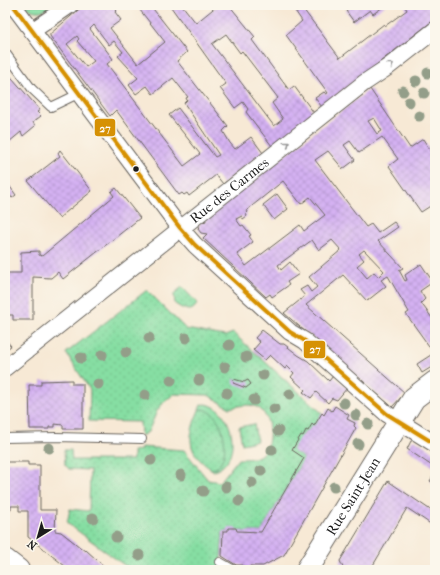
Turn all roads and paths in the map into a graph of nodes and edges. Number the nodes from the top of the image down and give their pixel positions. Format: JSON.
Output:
{"nodes":[{"id":1,"x":12,"y":5,"type":"edge"},
{"id":2,"x":70,"y":5,"type":"edge"},
{"id":3,"x":32,"y":31,"type":"junction"},
{"id":4,"x":432,"y":37,"type":"edge"},
{"id":5,"x":5,"y":52,"type":"edge"},
{"id":6,"x":78,"y":94,"type":"junction"},
{"id":7,"x":180,"y":228,"type":"junction"},
{"id":8,"x":5,"y":368,"type":"edge"},
{"id":9,"x":435,"y":382,"type":"edge"},
{"id":10,"x":399,"y":422,"type":"junction"},
{"id":11,"x":5,"y":438,"type":"edge"},
{"id":12,"x":142,"y":439,"type":"dead end"},
{"id":13,"x":435,"y":444,"type":"edge"},
{"id":14,"x":5,"y":560,"type":"edge"},
{"id":15,"x":220,"y":562,"type":"dead end"},
{"id":16,"x":18,"y":570,"type":"edge"},
{"id":17,"x":234,"y":570,"type":"edge"},
{"id":18,"x":307,"y":570,"type":"edge"}],
"edges":[{"from":1,"to":3,"type":"street"},
{"from":2,"to":3,"type":"street"},
{"from":3,"to":6,"type":"street"},
{"from":7,"to":4,"type":"street","name":"Rue des Carmes","one_way":true},
{"from":5,"to":6,"type":"lane"},
{"from":6,"to":7,"type":"street"},
{"from":7,"to":8,"type":"street","name":"Rue des Carmes"},
{"from":7,"to":10,"type":"street"},
{"from":9,"to":10,"type":"street","name":"Rue Saint-Jean"},
{"from":10,"to":13,"type":"street"},
{"from":10,"to":18,"type":"street","name":"Rue Saint-Jean"},
{"from":11,"to":12,"type":"lane"},
{"from":14,"to":16,"type":"street"},
{"from":15,"to":17,"type":"lane"}]}
